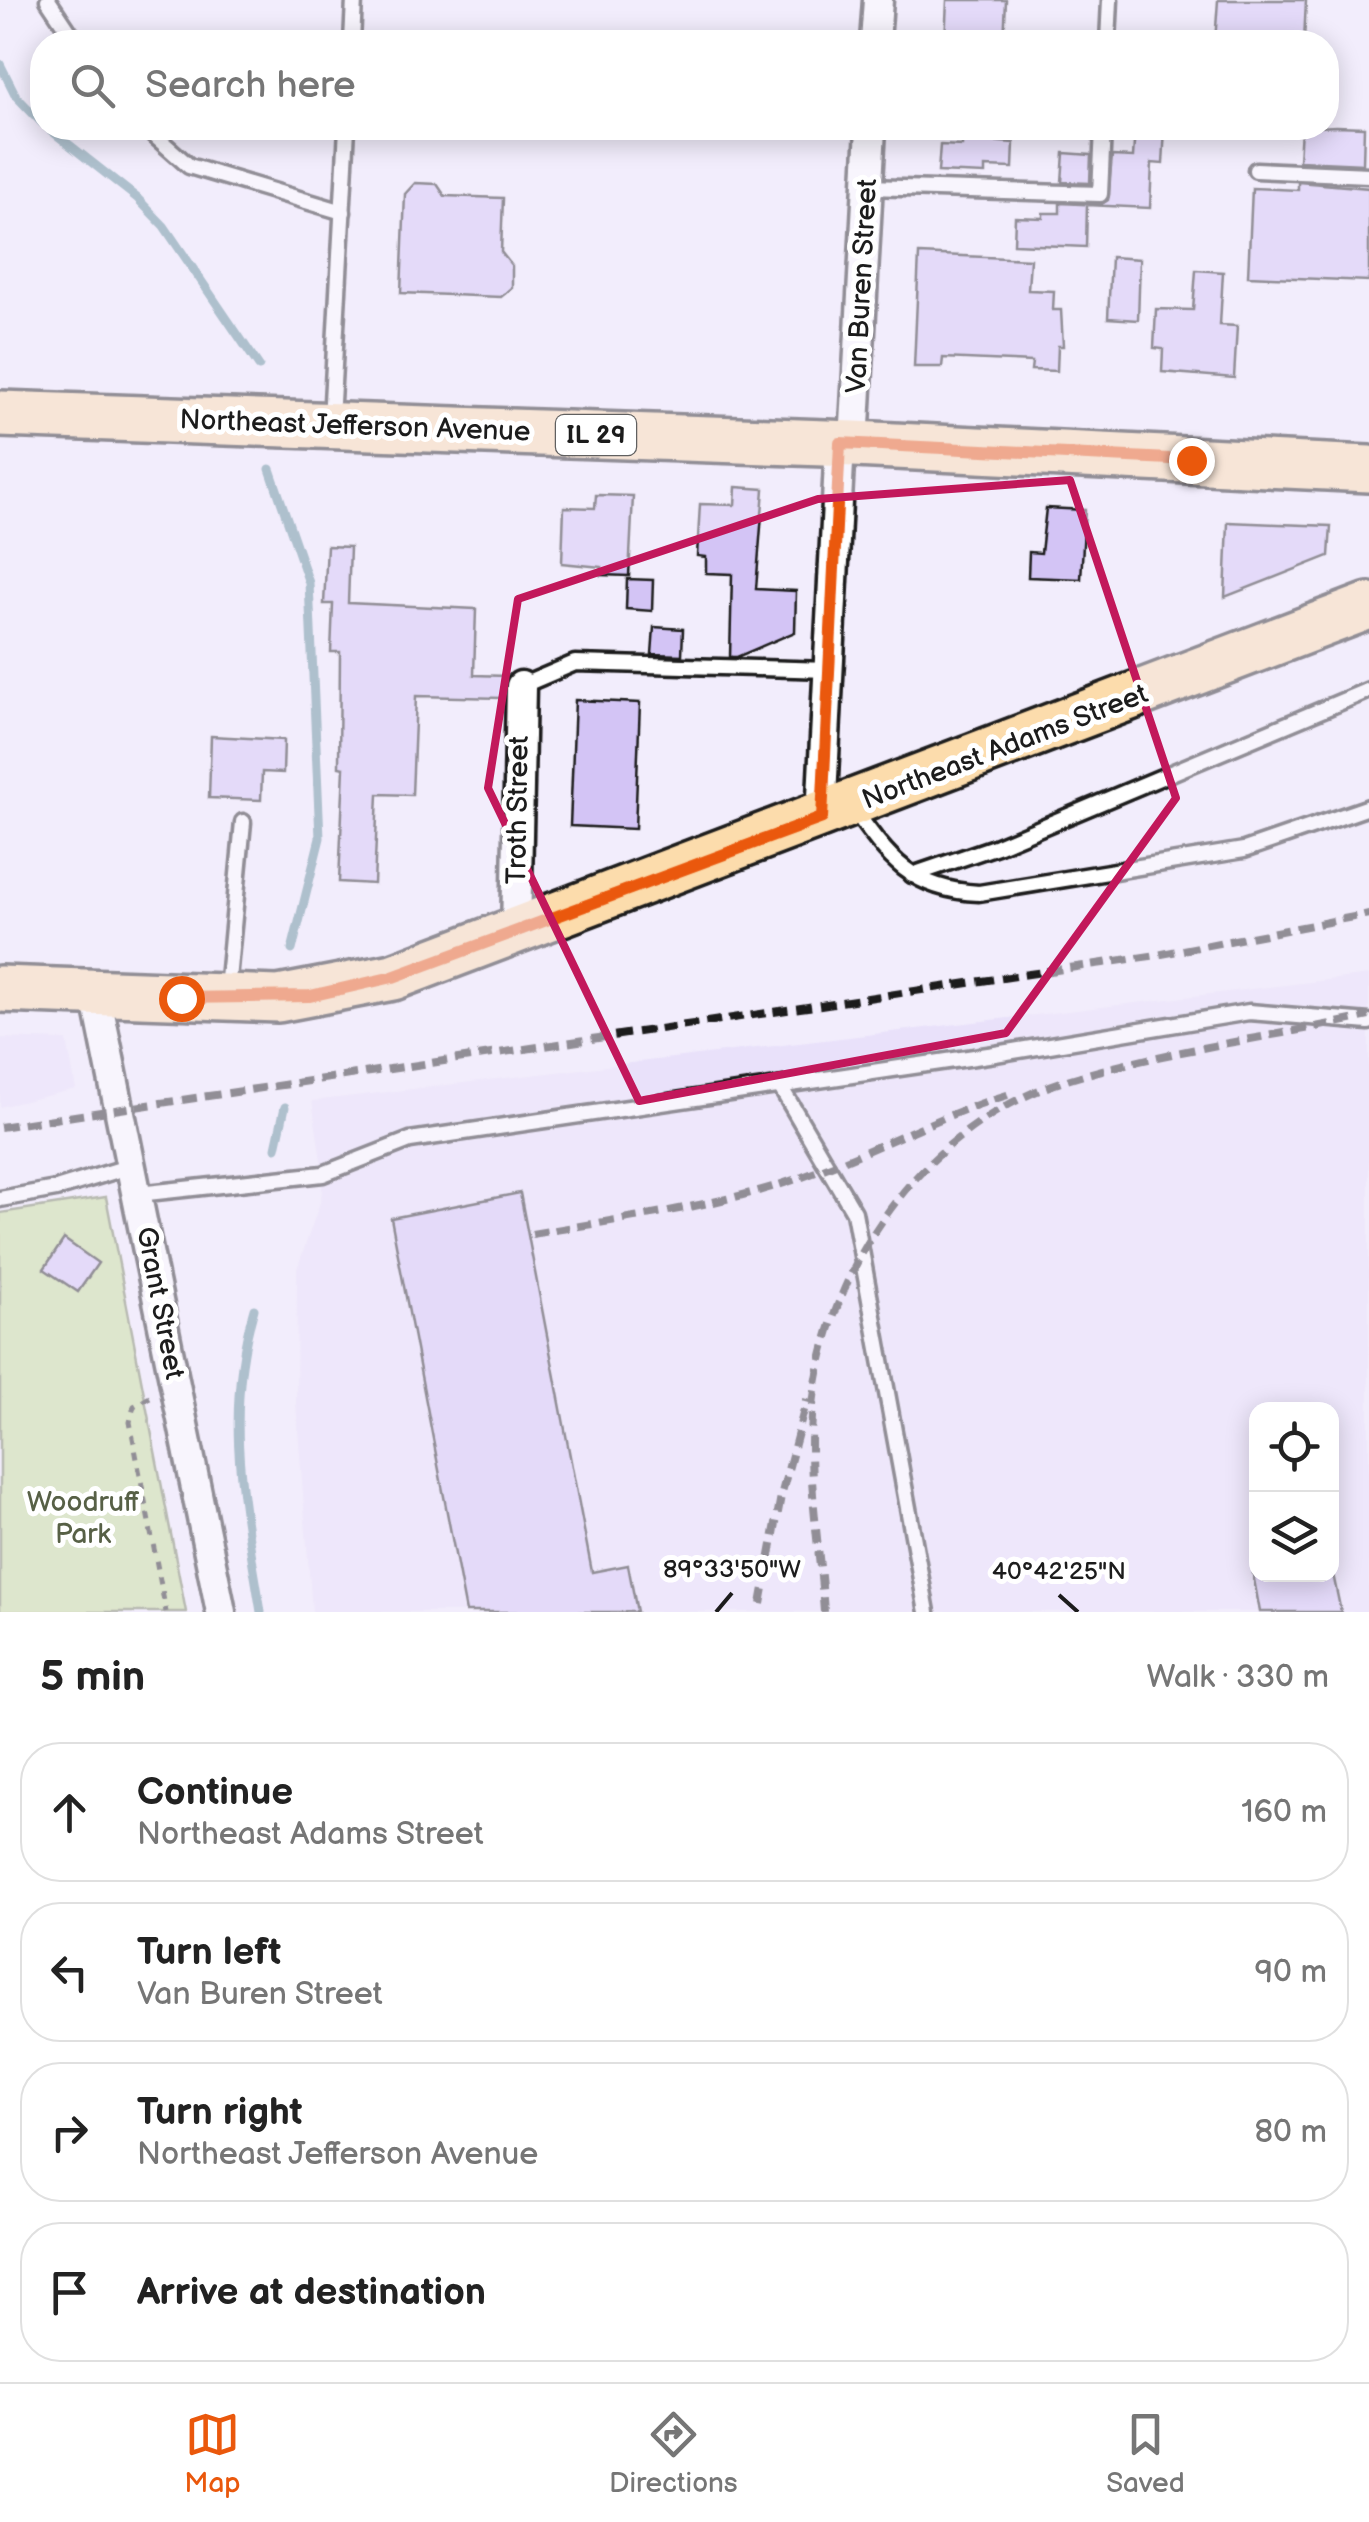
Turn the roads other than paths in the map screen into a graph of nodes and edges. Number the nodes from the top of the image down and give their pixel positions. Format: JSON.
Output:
{"nodes":[{"id":1,"x":48,"y":0,"type":"edge"},
{"id":2,"x":354,"y":0,"type":"edge"},
{"id":3,"x":878,"y":0,"type":"edge"},
{"id":4,"x":1110,"y":0,"type":"edge"},
{"id":5,"x":68,"y":30,"type":"edge"},
{"id":6,"x":353,"y":30,"type":"edge"},
{"id":7,"x":876,"y":30,"type":"edge"},
{"id":8,"x":1109,"y":30,"type":"edge"},
{"id":9,"x":160,"y":140,"type":"edge"},
{"id":10,"x":346,"y":140,"type":"edge"},
{"id":11,"x":870,"y":140,"type":"edge"},
{"id":12,"x":1102,"y":140,"type":"edge"},
{"id":13,"x":1256,"y":170,"type":"dead end"},
{"id":14,"x":1369,"y":175,"type":"edge"},
{"id":15,"x":868,"y":187,"type":"junction"},
{"id":16,"x":343,"y":212,"type":"junction"},
{"id":17,"x":0,"y":414,"type":"edge"},
{"id":18,"x":331,"y":426,"type":"junction"},
{"id":19,"x":847,"y":444,"type":"junction"},
{"id":20,"x":1191,"y":460,"type":"junction"},
{"id":21,"x":1369,"y":469,"type":"edge"},
{"id":22,"x":1369,"y":479,"type":"edge"},
{"id":23,"x":1369,"y":585,"type":"edge"},
{"id":24,"x":1369,"y":606,"type":"edge"},
{"id":25,"x":828,"y":670,"type":"junction"},
{"id":26,"x":521,"y":686,"type":"joint"},
{"id":27,"x":1162,"y":687,"type":"junction"},
{"id":28,"x":1369,"y":690,"type":"edge"},
{"id":29,"x":1369,"y":806,"type":"edge"},
{"id":30,"x":837,"y":812,"type":"junction"},
{"id":31,"x":243,"y":822,"type":"dead end"},
{"id":32,"x":912,"y":875,"type":"junction"},
{"id":33,"x":516,"y":934,"type":"junction"},
{"id":34,"x":0,"y":989,"type":"edge"},
{"id":35,"x":96,"y":994,"type":"junction"},
{"id":36,"x":226,"y":999,"type":"junction"},
{"id":37,"x":1369,"y":1022,"type":"edge"},
{"id":38,"x":780,"y":1086,"type":"junction"},
{"id":39,"x":132,"y":1166,"type":"junction"},
{"id":40,"x":138,"y":1194,"type":"junction"},
{"id":41,"x":0,"y":1200,"type":"edge"},
{"id":42,"x":221,"y":1612,"type":"edge"},
{"id":43,"x":928,"y":1612,"type":"edge"}],
"edges":[{"from":1,"to":5,"type":"lane"},
{"from":2,"to":6,"type":"lane"},
{"from":3,"to":7,"type":"street"},
{"from":4,"to":8,"type":"lane"},
{"from":9,"to":16,"type":"lane"},
{"from":10,"to":16,"type":"lane"},
{"from":11,"to":15,"type":"street","name":"Van Buren Street"},
{"from":12,"to":15,"type":"lane"},
{"from":13,"to":14,"type":"lane"},
{"from":15,"to":19,"type":"street","name":"Van Buren Street"},
{"from":16,"to":18,"type":"lane"},
{"from":17,"to":18,"type":"main road","name":"Northeast Jefferson Avenue","number":"IL 29"},
{"from":18,"to":19,"type":"main road","name":"Northeast Jefferson Avenue","number":"IL 29"},
{"from":19,"to":20,"type":"main road","name":"Northeast Jefferson Avenue","number":"IL 29"},
{"from":19,"to":25,"type":"street","name":"Van Buren Street"},
{"from":20,"to":21,"type":"main road","name":"Northeast Jefferson Avenue","number":"IL 29"},
{"from":20,"to":22,"type":"main road"},
{"from":23,"to":27,"type":"main road"},
{"from":24,"to":27,"type":"main road","name":"Northeast Adams Street"},
{"from":25,"to":26,"type":"lane"},
{"from":25,"to":30,"type":"street","name":"Van Buren Street"},
{"from":26,"to":33,"type":"street","name":"Troth Street"},
{"from":27,"to":30,"type":"main road","name":"Northeast Adams Street"},
{"from":28,"to":32,"type":"lane"},
{"from":29,"to":32,"type":"lane"},
{"from":30,"to":32,"type":"lane"},
{"from":30,"to":33,"type":"main road","name":"Northeast Adams Street"},
{"from":31,"to":36,"type":"lane"},
{"from":33,"to":36,"type":"main road","name":"Northeast Adams Street"},
{"from":34,"to":35,"type":"main road","name":"Northeast Adams Street"},
{"from":35,"to":36,"type":"main road","name":"Northeast Adams Street"},
{"from":35,"to":39,"type":"street","name":"Grant Street"},
{"from":37,"to":38,"type":"lane"},
{"from":38,"to":40,"type":"lane"},
{"from":38,"to":43,"type":"lane"},
{"from":39,"to":40,"type":"street","name":"Grant Street"},
{"from":39,"to":41,"type":"lane"},
{"from":40,"to":42,"type":"street","name":"Grant Street"}]}
